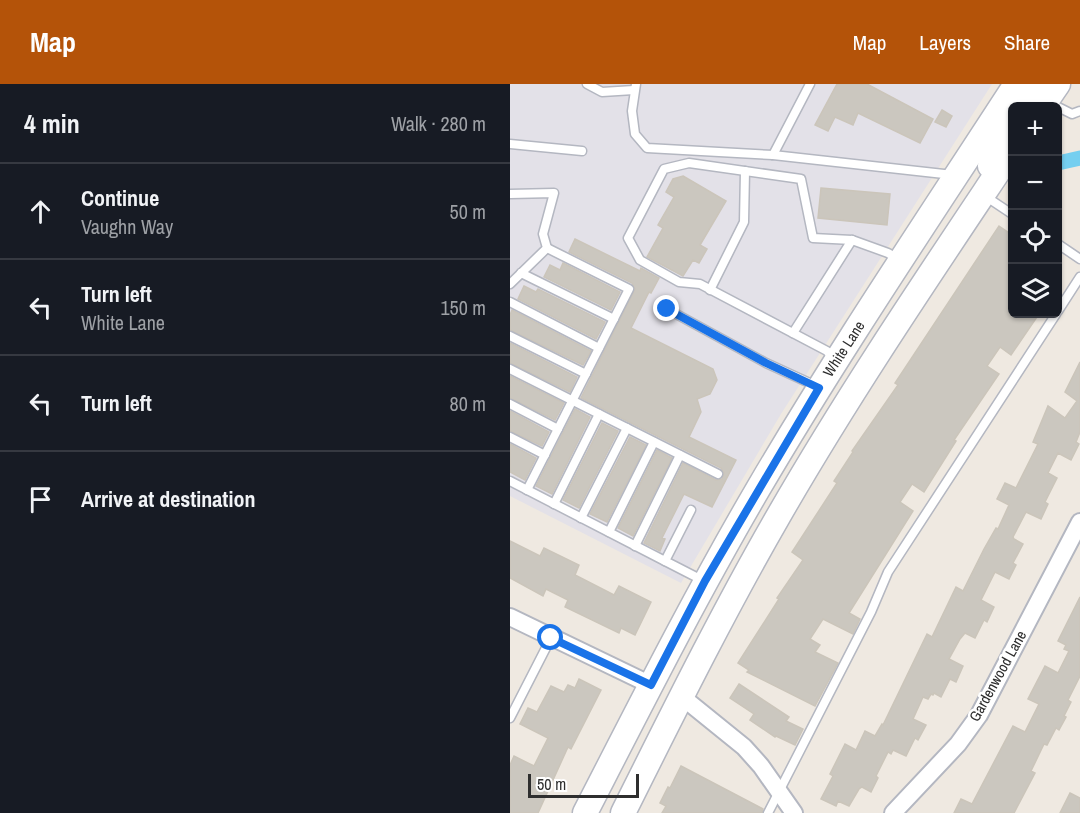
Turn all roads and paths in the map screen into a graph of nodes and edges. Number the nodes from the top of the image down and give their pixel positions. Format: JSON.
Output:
{"nodes":[{"id":1,"x":587,"y":84,"type":"edge"},
{"id":2,"x":810,"y":84,"type":"edge"},
{"id":3,"x":1016,"y":84,"type":"edge"},
{"id":4,"x":635,"y":87,"type":"edge"},
{"id":5,"x":1050,"y":98,"type":"edge"},
{"id":6,"x":1080,"y":111,"type":"edge"},
{"id":7,"x":1008,"y":128,"type":"edge"},
{"id":8,"x":510,"y":144,"type":"edge"},
{"id":9,"x":582,"y":151,"type":"dead end"},
{"id":10,"x":773,"y":155,"type":"junction"},
{"id":11,"x":1009,"y":156,"type":"edge"},
{"id":12,"x":745,"y":171,"type":"junction"},
{"id":13,"x":956,"y":175,"type":"junction"},
{"id":14,"x":985,"y":192,"type":"junction"},
{"id":15,"x":510,"y":194,"type":"edge"},
{"id":16,"x":1008,"y":211,"type":"edge"},
{"id":17,"x":852,"y":240,"type":"junction"},
{"id":18,"x":1062,"y":247,"type":"edge"},
{"id":19,"x":547,"y":248,"type":"junction"},
{"id":20,"x":1080,"y":259,"type":"edge"},
{"id":21,"x":901,"y":261,"type":"junction"},
{"id":22,"x":521,"y":273,"type":"junction"},
{"id":23,"x":1080,"y":277,"type":"edge"},
{"id":24,"x":510,"y":284,"type":"edge"},
{"id":25,"x":710,"y":290,"type":"junction"},
{"id":26,"x":510,"y":302,"type":"edge"},
{"id":27,"x":1062,"y":304,"type":"edge"},
{"id":28,"x":667,"y":309,"type":"dead end"},
{"id":29,"x":1053,"y":318,"type":"edge"},
{"id":30,"x":614,"y":319,"type":"junction"},
{"id":31,"x":793,"y":333,"type":"junction"},
{"id":32,"x":510,"y":336,"type":"edge"},
{"id":33,"x":599,"y":348,"type":"junction"},
{"id":34,"x":836,"y":361,"type":"junction"},
{"id":35,"x":510,"y":369,"type":"edge"},
{"id":36,"x":586,"y":374,"type":"junction"},
{"id":37,"x":819,"y":388,"type":"junction"},
{"id":38,"x":572,"y":400,"type":"junction"},
{"id":39,"x":510,"y":404,"type":"edge"},
{"id":40,"x":598,"y":414,"type":"junction"},
{"id":41,"x":627,"y":428,"type":"junction"},
{"id":42,"x":558,"y":429,"type":"junction"},
{"id":43,"x":510,"y":437,"type":"edge"},
{"id":44,"x":654,"y":442,"type":"junction"},
{"id":45,"x":545,"y":454,"type":"junction"},
{"id":46,"x":680,"y":455,"type":"junction"},
{"id":47,"x":718,"y":474,"type":"dead end"},
{"id":48,"x":510,"y":481,"type":"edge"},
{"id":49,"x":527,"y":490,"type":"junction"},
{"id":50,"x":554,"y":504,"type":"junction"},
{"id":51,"x":692,"y":510,"type":"dead end"},
{"id":52,"x":779,"y":515,"type":"junction"},
{"id":53,"x":581,"y":518,"type":"junction"},
{"id":54,"x":1079,"y":526,"type":"edge"},
{"id":55,"x":736,"y":528,"type":"junction"},
{"id":56,"x":609,"y":532,"type":"junction"},
{"id":57,"x":635,"y":546,"type":"junction"},
{"id":58,"x":665,"y":561,"type":"junction"},
{"id":59,"x":705,"y":581,"type":"junction"},
{"id":60,"x":510,"y":617,"type":"edge"},
{"id":61,"x":551,"y":638,"type":"junction"},
{"id":62,"x":651,"y":685,"type":"junction"},
{"id":63,"x":681,"y":696,"type":"junction"},
{"id":64,"x":510,"y":718,"type":"edge"},
{"id":65,"x":779,"y":791,"type":"junction"},
{"id":66,"x":585,"y":813,"type":"edge"},
{"id":67,"x":622,"y":813,"type":"edge"},
{"id":68,"x":768,"y":813,"type":"edge"},
{"id":69,"x":794,"y":813,"type":"edge"},
{"id":70,"x":893,"y":813,"type":"edge"}],
"edges":[{"from":1,"to":4,"type":"lane"},
{"from":2,"to":10,"type":"lane"},
{"from":3,"to":13,"type":"main road","name":"White Lane"},
{"from":4,"to":10,"type":"lane"},
{"from":5,"to":6,"type":"lane"},
{"from":7,"to":14,"type":"main road"},
{"from":8,"to":9,"type":"lane"},
{"from":10,"to":13,"type":"lane"},
{"from":11,"to":14,"type":"main road","name":"White Lane"},
{"from":12,"to":17,"type":"lane"},
{"from":12,"to":25,"type":"lane"},
{"from":12,"to":25,"type":"lane"},
{"from":13,"to":21,"type":"main road","name":"White Lane"},
{"from":14,"to":16,"type":"lane"},
{"from":14,"to":52,"type":"main road","name":"White Lane"},
{"from":15,"to":19,"type":"lane"},
{"from":17,"to":21,"type":"lane"},
{"from":17,"to":31,"type":"lane"},
{"from":18,"to":20,"type":"lane"},
{"from":19,"to":22,"type":"lane"},
{"from":19,"to":30,"type":"lane"},
{"from":21,"to":34,"type":"main road","name":"White Lane"},
{"from":22,"to":24,"type":"lane"},
{"from":22,"to":30,"type":"lane"},
{"from":23,"to":27,"type":"lane"},
{"from":25,"to":31,"type":"lane"},
{"from":26,"to":33,"type":"lane"},
{"from":28,"to":37,"type":"lane"},
{"from":29,"to":65,"type":"lane"},
{"from":30,"to":33,"type":"lane"},
{"from":31,"to":34,"type":"lane"},
{"from":32,"to":36,"type":"lane"},
{"from":33,"to":36,"type":"lane"},
{"from":34,"to":37,"type":"main road","name":"White Lane"},
{"from":34,"to":52,"type":"main road"},
{"from":35,"to":38,"type":"lane"},
{"from":36,"to":38,"type":"lane"},
{"from":37,"to":55,"type":"main road","name":"White Lane"},
{"from":38,"to":40,"type":"lane"},
{"from":38,"to":42,"type":"lane"},
{"from":39,"to":42,"type":"lane"},
{"from":40,"to":41,"type":"lane"},
{"from":40,"to":50,"type":"lane"},
{"from":41,"to":44,"type":"lane"},
{"from":41,"to":53,"type":"lane"},
{"from":42,"to":45,"type":"lane"},
{"from":43,"to":45,"type":"lane"},
{"from":44,"to":46,"type":"lane"},
{"from":44,"to":56,"type":"lane"},
{"from":45,"to":49,"type":"lane"},
{"from":46,"to":47,"type":"lane"},
{"from":46,"to":57,"type":"lane"},
{"from":48,"to":49,"type":"lane"},
{"from":49,"to":50,"type":"lane"},
{"from":50,"to":53,"type":"lane"},
{"from":51,"to":58,"type":"lane"},
{"from":52,"to":63,"type":"main road","name":"White Lane"},
{"from":53,"to":56,"type":"lane"},
{"from":54,"to":70,"type":"street","name":"Gardenwood Lane"},
{"from":55,"to":59,"type":"main road","name":"White Lane"},
{"from":55,"to":63,"type":"main road"},
{"from":56,"to":57,"type":"lane"},
{"from":57,"to":58,"type":"lane"},
{"from":58,"to":59,"type":"lane"},
{"from":59,"to":62,"type":"main road","name":"White Lane"},
{"from":60,"to":61,"type":"street"},
{"from":61,"to":62,"type":"street"},
{"from":61,"to":64,"type":"lane"},
{"from":62,"to":66,"type":"main road","name":"White Lane"},
{"from":62,"to":67,"type":"main road"},
{"from":63,"to":65,"type":"street"},
{"from":63,"to":67,"type":"main road","name":"White Lane"},
{"from":65,"to":68,"type":"lane"},
{"from":65,"to":69,"type":"street"}]}
